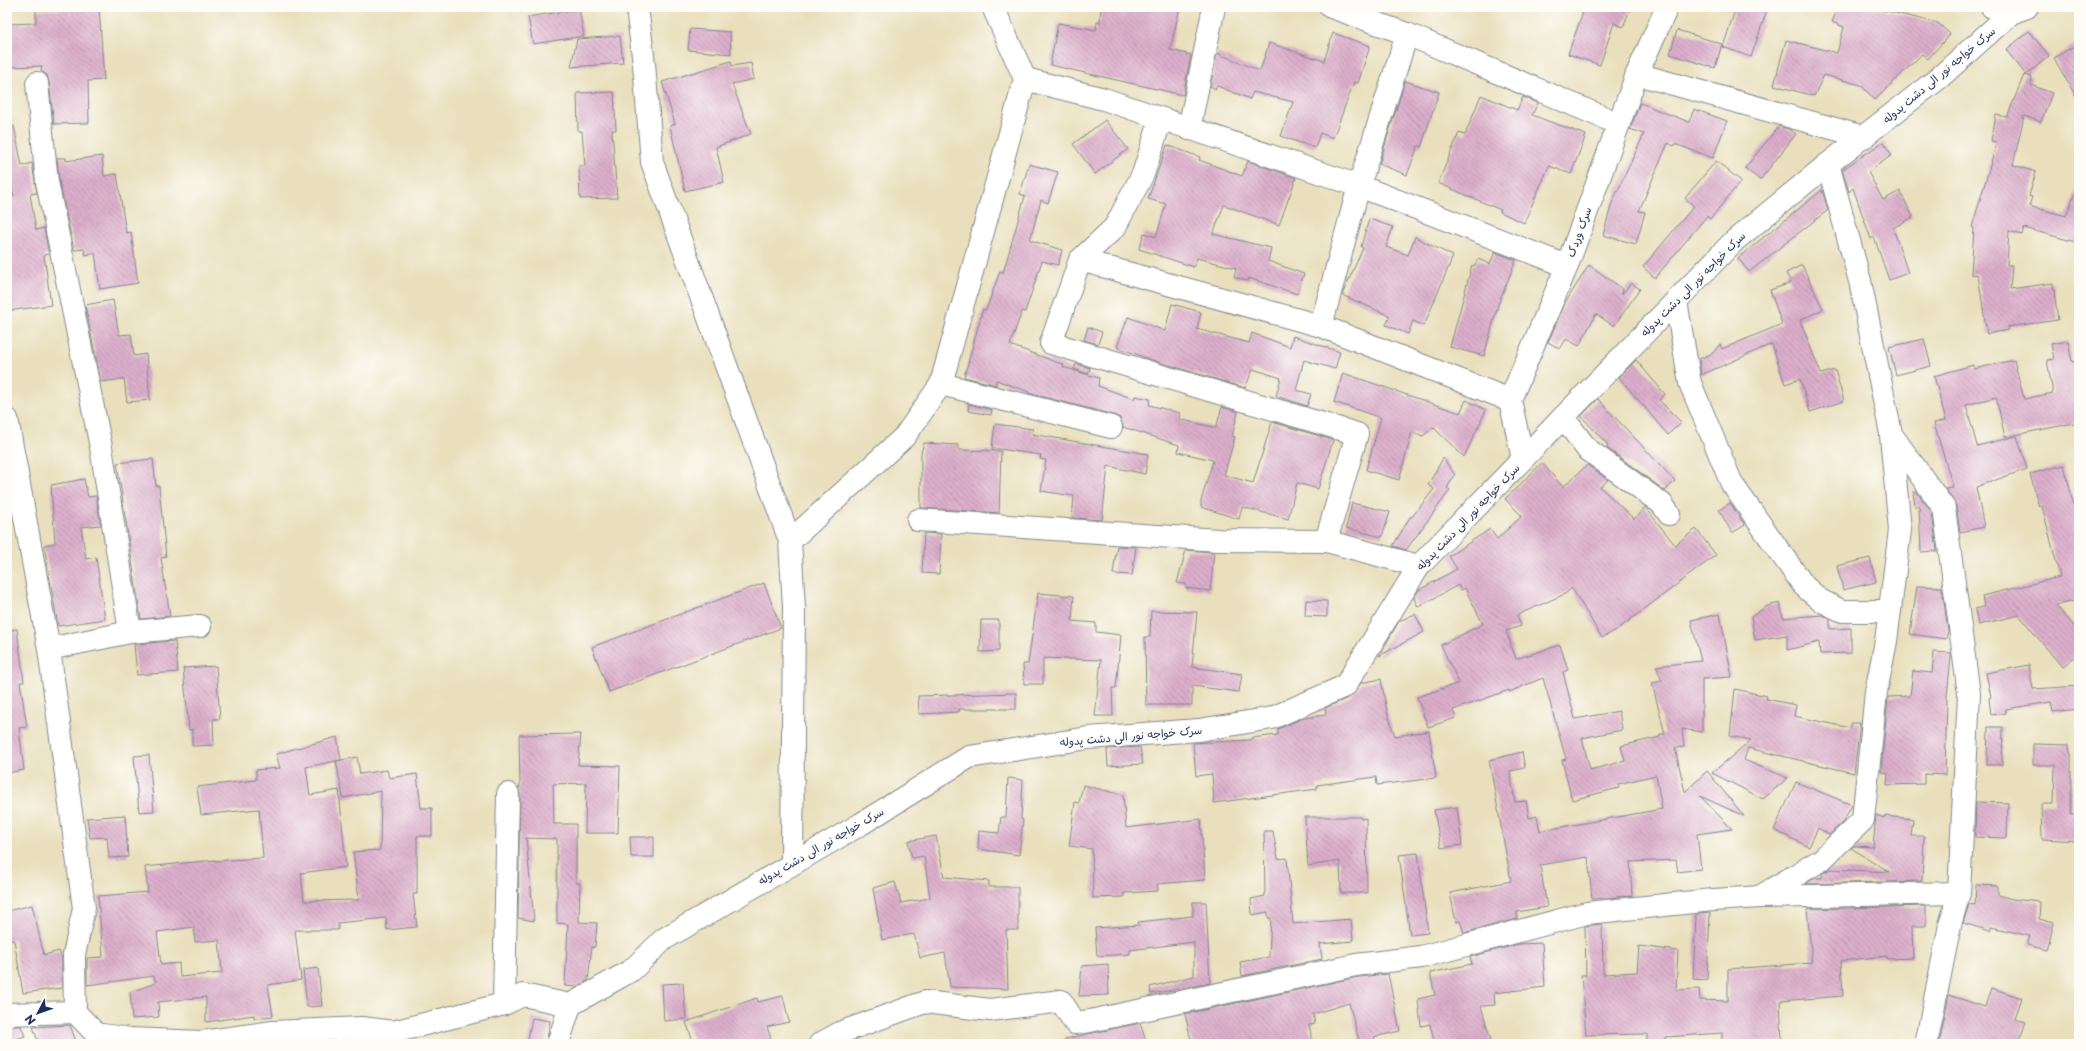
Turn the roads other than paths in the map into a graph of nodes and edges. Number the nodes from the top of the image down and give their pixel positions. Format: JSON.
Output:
{"nodes":[{"id":1,"x":637,"y":7,"type":"edge"},
{"id":2,"x":993,"y":7,"type":"edge"},
{"id":3,"x":1214,"y":7,"type":"edge"},
{"id":4,"x":1331,"y":7,"type":"edge"},
{"id":5,"x":1667,"y":7,"type":"edge"},
{"id":6,"x":2010,"y":9,"type":"edge"},
{"id":7,"x":1364,"y":13,"type":"edge"},
{"id":8,"x":1407,"y":34,"type":"junction"},
{"id":9,"x":1637,"y":74,"type":"junction"},
{"id":10,"x":1025,"y":79,"type":"junction"},
{"id":11,"x":36,"y":83,"type":"dead end"},
{"id":12,"x":1161,"y":119,"type":"junction"},
{"id":13,"x":1619,"y":124,"type":"junction"},
{"id":14,"x":1189,"y":129,"type":"junction"},
{"id":15,"x":1864,"y":137,"type":"junction"},
{"id":16,"x":1828,"y":164,"type":"junction"},
{"id":17,"x":1360,"y":186,"type":"junction"},
{"id":18,"x":1080,"y":260,"type":"junction"},
{"id":19,"x":1567,"y":266,"type":"junction"},
{"id":20,"x":1676,"y":301,"type":"junction"},
{"id":21,"x":1321,"y":326,"type":"junction"},
{"id":22,"x":941,"y":384,"type":"junction"},
{"id":23,"x":1510,"y":400,"type":"junction"},
{"id":24,"x":1563,"y":417,"type":"junction"},
{"id":25,"x":7,"y":419,"type":"edge"},
{"id":26,"x":1111,"y":427,"type":"dead end"},
{"id":27,"x":1891,"y":434,"type":"junction"},
{"id":28,"x":1523,"y":459,"type":"junction"},
{"id":29,"x":1668,"y":514,"type":"dead end"},
{"id":30,"x":918,"y":520,"type":"dead end"},
{"id":31,"x":790,"y":541,"type":"junction"},
{"id":32,"x":1326,"y":541,"type":"junction"},
{"id":33,"x":1419,"y":566,"type":"junction"},
{"id":34,"x":1890,"y":611,"type":"junction"},
{"id":35,"x":200,"y":626,"type":"dead end"},
{"id":36,"x":130,"y":632,"type":"junction"},
{"id":37,"x":49,"y":649,"type":"junction"},
{"id":38,"x":508,"y":794,"type":"dead end"},
{"id":39,"x":792,"y":864,"type":"junction"},
{"id":40,"x":1959,"y":893,"type":"junction"},
{"id":41,"x":1760,"y":897,"type":"junction"},
{"id":42,"x":504,"y":1004,"type":"junction"},
{"id":43,"x":570,"y":1005,"type":"junction"},
{"id":44,"x":75,"y":1012,"type":"junction"},
{"id":45,"x":7,"y":1014,"type":"edge"},
{"id":46,"x":363,"y":1036,"type":"edge"},
{"id":47,"x":558,"y":1044,"type":"edge"},
{"id":48,"x":820,"y":1044,"type":"edge"},
{"id":49,"x":1926,"y":1044,"type":"edge"}],
"edges":[{"from":1,"to":31,"type":"street"},
{"from":2,"to":10,"type":"street"},
{"from":3,"to":14,"type":"street"},
{"from":4,"to":7,"type":"street"},
{"from":5,"to":9,"type":"street","name":"سرک وردک"},
{"from":6,"to":15,"type":"street","name":"سرک خواجه نور الی دشت پدوله"},
{"from":7,"to":8,"type":"street"},
{"from":8,"to":13,"type":"street"},
{"from":8,"to":17,"type":"street"},
{"from":9,"to":13,"type":"street","name":"سرک وردک"},
{"from":9,"to":15,"type":"street"},
{"from":10,"to":12,"type":"street"},
{"from":10,"to":22,"type":"street"},
{"from":11,"to":36,"type":"street"},
{"from":12,"to":14,"type":"street"},
{"from":12,"to":18,"type":"street"},
{"from":13,"to":19,"type":"street","name":"سرک وردک"},
{"from":14,"to":17,"type":"street"},
{"from":15,"to":16,"type":"street","name":"سرک خواجه نور الی دشت پدوله"},
{"from":16,"to":20,"type":"street","name":"سرک خواجه نور الی دشت پدوله"},
{"from":16,"to":27,"type":"street"},
{"from":17,"to":19,"type":"street"},
{"from":17,"to":21,"type":"street"},
{"from":18,"to":21,"type":"street"},
{"from":18,"to":32,"type":"street"},
{"from":19,"to":23,"type":"street","name":"سرک وردک"},
{"from":20,"to":24,"type":"street","name":"سرک خواجه نور الی دشت پدوله"},
{"from":20,"to":34,"type":"street"},
{"from":21,"to":23,"type":"street"},
{"from":22,"to":26,"type":"street"},
{"from":22,"to":31,"type":"street"},
{"from":23,"to":28,"type":"street"},
{"from":24,"to":28,"type":"street","name":"سرک خواجه نور الی دشت پدوله"},
{"from":24,"to":29,"type":"street"},
{"from":25,"to":37,"type":"street"},
{"from":27,"to":34,"type":"street"},
{"from":27,"to":40,"type":"street"},
{"from":28,"to":33,"type":"street","name":"سرک خواجه نور الی دشت پدوله"},
{"from":30,"to":32,"type":"street"},
{"from":31,"to":39,"type":"street"},
{"from":32,"to":33,"type":"street"},
{"from":33,"to":39,"type":"street","name":"سرک خواجه نور الی دشت پدوله"},
{"from":34,"to":41,"type":"street"},
{"from":35,"to":36,"type":"street"},
{"from":36,"to":37,"type":"street"},
{"from":37,"to":44,"type":"street"},
{"from":38,"to":42,"type":"street"},
{"from":39,"to":43,"type":"street","name":"سرک خواجه نور الی دشت پدوله"},
{"from":40,"to":41,"type":"street"},
{"from":40,"to":49,"type":"street"},
{"from":41,"to":48,"type":"street"},
{"from":42,"to":43,"type":"street"},
{"from":42,"to":46,"type":"street"},
{"from":43,"to":47,"type":"street"},
{"from":44,"to":45,"type":"street"},
{"from":44,"to":46,"type":"street"}]}
